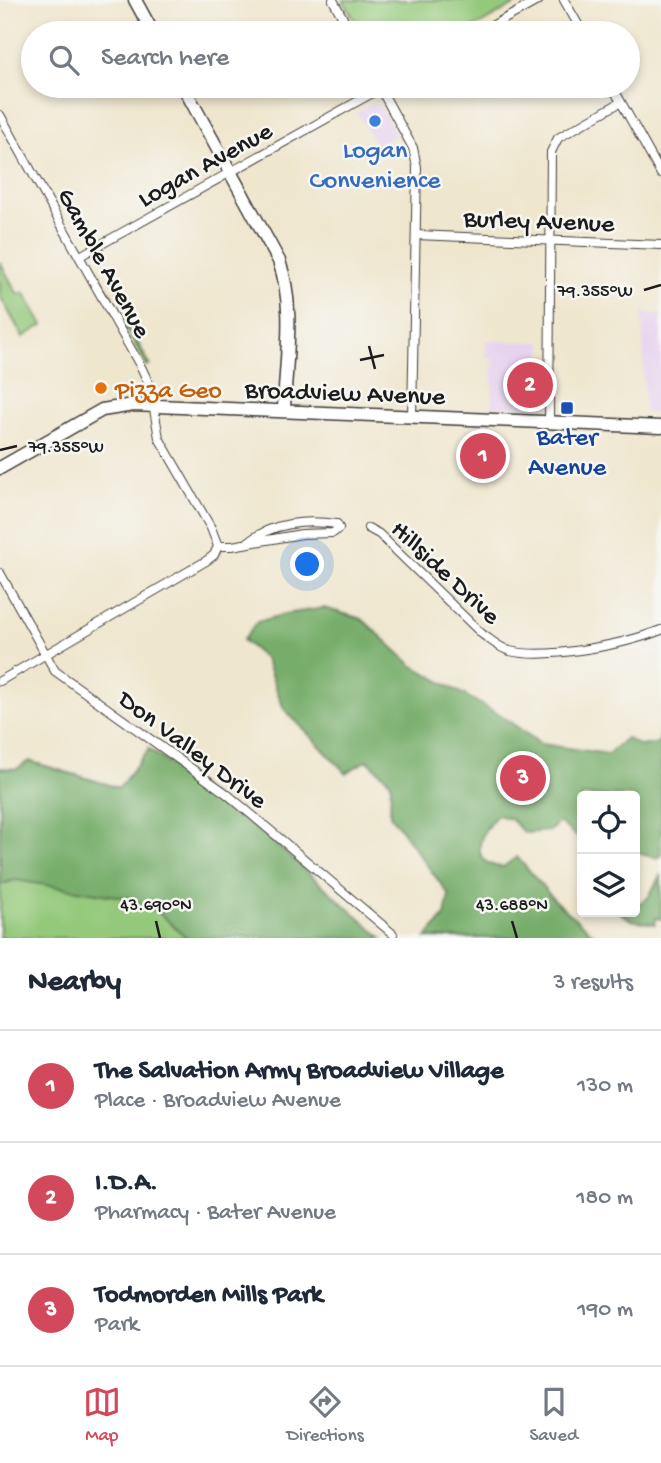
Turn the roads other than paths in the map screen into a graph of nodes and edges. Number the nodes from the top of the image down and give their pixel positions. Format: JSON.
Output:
{"nodes":[{"id":1,"x":135,"y":0,"type":"edge"},
{"id":2,"x":333,"y":0,"type":"edge"},
{"id":3,"x":540,"y":0,"type":"edge"},
{"id":4,"x":564,"y":0,"type":"edge"},
{"id":5,"x":146,"y":21,"type":"edge"},
{"id":6,"x":344,"y":21,"type":"edge"},
{"id":7,"x":501,"y":21,"type":"edge"},
{"id":8,"x":576,"y":21,"type":"edge"},
{"id":9,"x":190,"y":98,"type":"edge"},
{"id":10,"x":362,"y":98,"type":"edge"},
{"id":11,"x":387,"y":98,"type":"edge"},
{"id":12,"x":619,"y":98,"type":"edge"},
{"id":13,"x":621,"y":102,"type":"junction"},
{"id":14,"x":0,"y":115,"type":"edge"},
{"id":15,"x":231,"y":172,"type":"junction"},
{"id":16,"x":661,"y":174,"type":"edge"},
{"id":17,"x":416,"y":236,"type":"junction"},
{"id":18,"x":551,"y":240,"type":"junction"},
{"id":19,"x":661,"y":244,"type":"edge"},
{"id":20,"x":80,"y":256,"type":"junction"},
{"id":21,"x":153,"y":406,"type":"junction"},
{"id":22,"x":284,"y":411,"type":"junction"},
{"id":23,"x":412,"y":416,"type":"junction"},
{"id":24,"x":549,"y":422,"type":"junction"},
{"id":25,"x":661,"y":427,"type":"edge"},
{"id":26,"x":0,"y":468,"type":"edge"},
{"id":27,"x":368,"y":528,"type":"dead end"},
{"id":28,"x":247,"y":542,"type":"junction"},
{"id":29,"x":218,"y":546,"type":"junction"},
{"id":30,"x":0,"y":573,"type":"edge"},
{"id":31,"x":661,"y":630,"type":"edge"},
{"id":32,"x":44,"y":655,"type":"junction"},
{"id":33,"x":0,"y":681,"type":"edge"},
{"id":34,"x":393,"y":934,"type":"dead end"}],
"edges":[{"from":1,"to":5,"type":"main road"},
{"from":2,"to":6,"type":"street"},
{"from":3,"to":7,"type":"street"},
{"from":4,"to":8,"type":"street"},
{"from":9,"to":15,"type":"main road"},
{"from":10,"to":15,"type":"street","name":"Logan Avenue"},
{"from":11,"to":17,"type":"street"},
{"from":12,"to":13,"type":"street"},
{"from":13,"to":16,"type":"street"},
{"from":13,"to":18,"type":"street"},
{"from":14,"to":20,"type":"street","name":"Gamble Avenue"},
{"from":15,"to":20,"type":"street","name":"Logan Avenue"},
{"from":15,"to":22,"type":"main road"},
{"from":17,"to":18,"type":"street","name":"Burley Avenue"},
{"from":17,"to":23,"type":"street"},
{"from":18,"to":19,"type":"street","name":"Burley Avenue"},
{"from":18,"to":24,"type":"street"},
{"from":20,"to":21,"type":"street","name":"Gamble Avenue"},
{"from":21,"to":22,"type":"main road","name":"Broadview Avenue"},
{"from":21,"to":26,"type":"main road","name":"Broadview Avenue"},
{"from":21,"to":29,"type":"street","name":"Gamble Avenue"},
{"from":22,"to":23,"type":"main road","name":"Broadview Avenue"},
{"from":23,"to":24,"type":"main road","name":"Broadview Avenue"},
{"from":24,"to":25,"type":"main road","name":"Broadview Avenue"},
{"from":27,"to":31,"type":"street","name":"Hillside Drive"},
{"from":28,"to":28,"type":"street"},
{"from":28,"to":29,"type":"street"},
{"from":29,"to":32,"type":"street"},
{"from":30,"to":32,"type":"street","name":"Don Valley Drive"},
{"from":32,"to":33,"type":"street"},
{"from":32,"to":34,"type":"street","name":"Don Valley Drive"}]}
